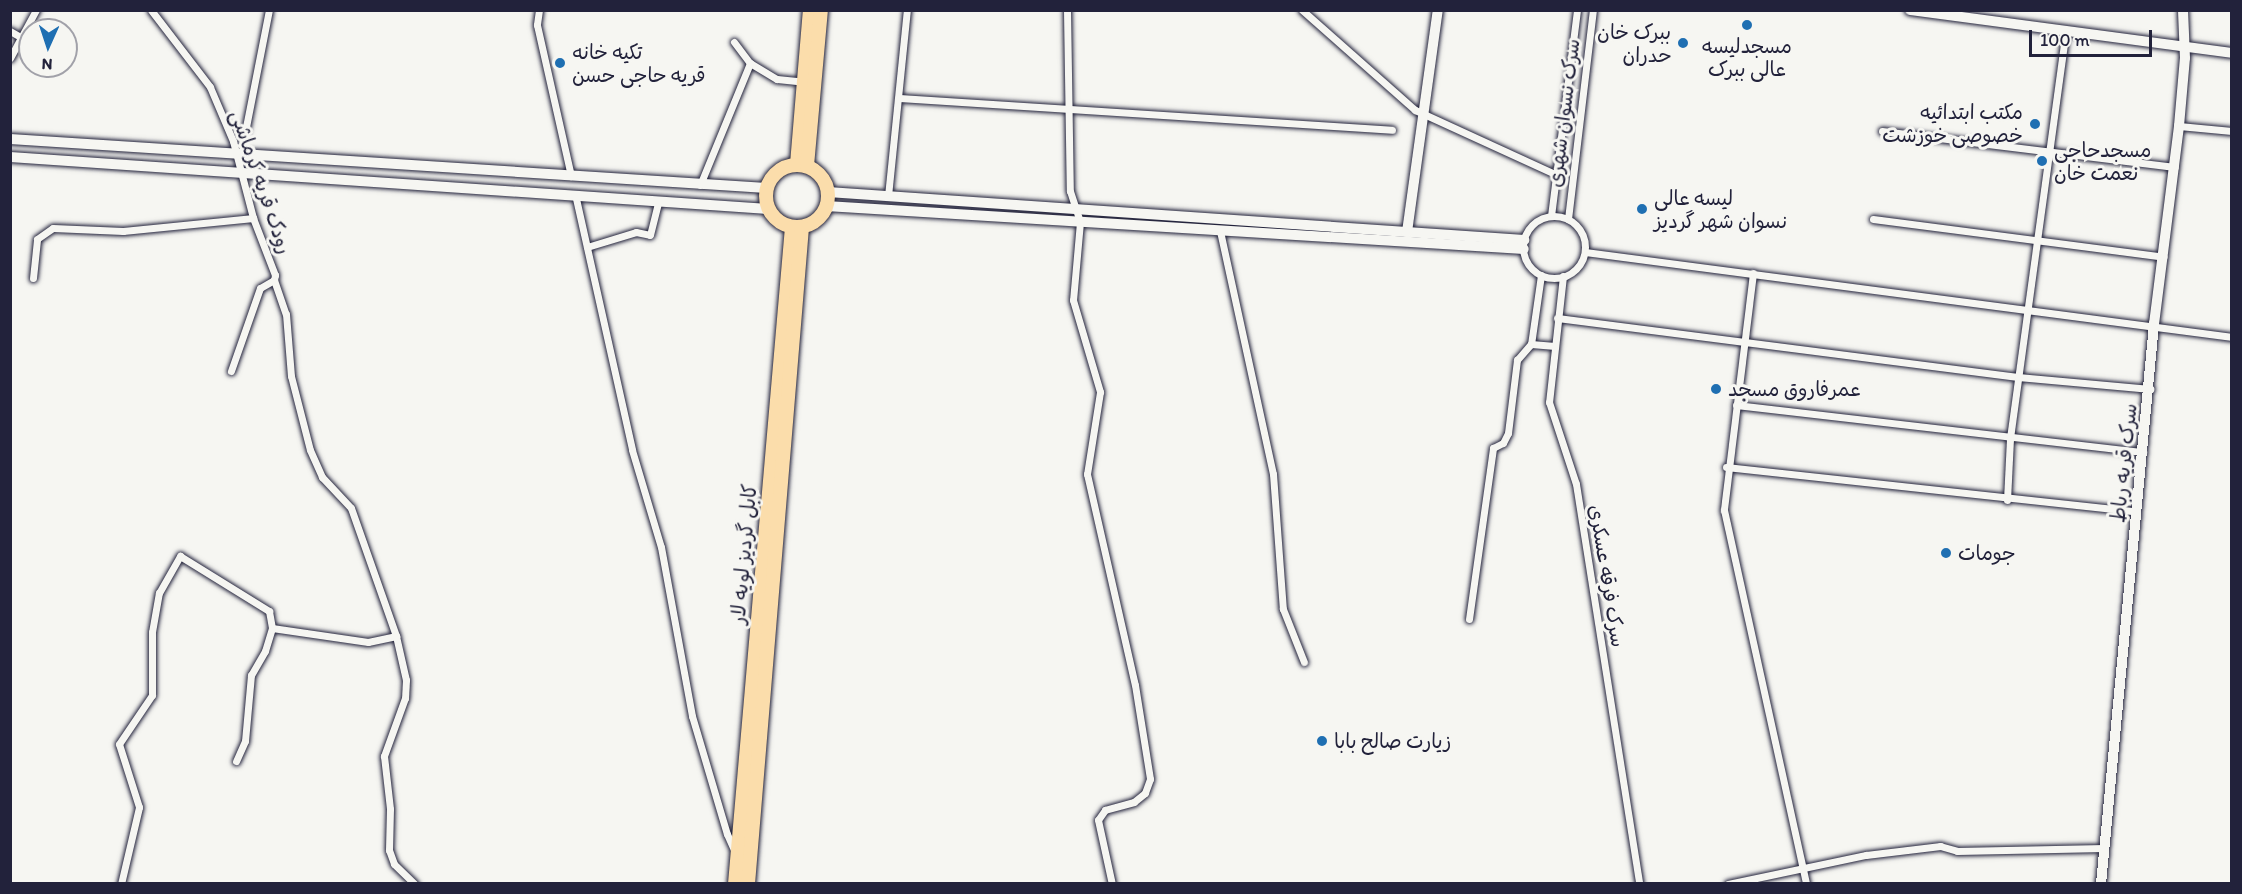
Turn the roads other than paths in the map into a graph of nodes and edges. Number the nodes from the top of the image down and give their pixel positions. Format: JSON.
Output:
{"nodes":[{"id":1,"x":151,"y":10,"type":"edge"},
{"id":2,"x":269,"y":10,"type":"edge"},
{"id":3,"x":539,"y":10,"type":"edge"},
{"id":4,"x":810,"y":10,"type":"edge"},
{"id":5,"x":821,"y":10,"type":"edge"},
{"id":6,"x":907,"y":10,"type":"edge"},
{"id":7,"x":1067,"y":10,"type":"edge"},
{"id":8,"x":1302,"y":10,"type":"edge"},
{"id":9,"x":1438,"y":10,"type":"edge"},
{"id":10,"x":1577,"y":10,"type":"edge"},
{"id":11,"x":1593,"y":10,"type":"edge"},
{"id":12,"x":1910,"y":10,"type":"edge"},
{"id":13,"x":2183,"y":10,"type":"edge"},
{"id":14,"x":2066,"y":31,"type":"junction"},
{"id":15,"x":734,"y":42,"type":"dead end"},
{"id":16,"x":18,"y":45,"type":"edge"},
{"id":17,"x":2182,"y":46,"type":"junction"},
{"id":18,"x":2232,"y":53,"type":"edge"},
{"id":19,"x":10,"y":58,"type":"edge"},
{"id":20,"x":750,"y":63,"type":"junction"},
{"id":21,"x":804,"y":82,"type":"junction"},
{"id":22,"x":899,"y":98,"type":"junction"},
{"id":23,"x":1066,"y":108,"type":"junction"},
{"id":24,"x":1424,"y":114,"type":"junction"},
{"id":25,"x":2179,"y":126,"type":"junction"},
{"id":26,"x":1392,"y":130,"type":"dead end"},
{"id":27,"x":1882,"y":131,"type":"dead end"},
{"id":28,"x":2232,"y":131,"type":"edge"},
{"id":29,"x":245,"y":132,"type":"dead end"},
{"id":30,"x":10,"y":139,"type":"edge"},
{"id":31,"x":2049,"y":150,"type":"junction"},
{"id":32,"x":236,"y":154,"type":"junction"},
{"id":33,"x":10,"y":157,"type":"edge"},
{"id":34,"x":802,"y":165,"type":"junction"},
{"id":35,"x":2175,"y":167,"type":"junction"},
{"id":36,"x":241,"y":172,"type":"junction"},
{"id":37,"x":1557,"y":175,"type":"junction"},
{"id":38,"x":571,"y":176,"type":"junction"},
{"id":39,"x":699,"y":185,"type":"junction"},
{"id":40,"x":766,"y":188,"type":"junction"},
{"id":41,"x":575,"y":194,"type":"junction"},
{"id":42,"x":888,"y":196,"type":"junction"},
{"id":43,"x":827,"y":199,"type":"junction"},
{"id":44,"x":658,"y":200,"type":"junction"},
{"id":45,"x":768,"y":209,"type":"junction"},
{"id":46,"x":1076,"y":209,"type":"junction"},
{"id":47,"x":1551,"y":216,"type":"junction"},
{"id":48,"x":253,"y":218,"type":"junction"},
{"id":49,"x":1568,"y":219,"type":"junction"},
{"id":50,"x":1873,"y":219,"type":"dead end"},
{"id":51,"x":1080,"y":222,"type":"junction"},
{"id":52,"x":797,"y":227,"type":"junction"},
{"id":53,"x":1220,"y":231,"type":"junction"},
{"id":54,"x":1407,"y":232,"type":"junction"},
{"id":55,"x":2035,"y":243,"type":"junction"},
{"id":56,"x":1524,"y":245,"type":"junction"},
{"id":57,"x":587,"y":247,"type":"junction"},
{"id":58,"x":1585,"y":252,"type":"junction"},
{"id":59,"x":2164,"y":257,"type":"junction"},
{"id":60,"x":1753,"y":273,"type":"junction"},
{"id":61,"x":1541,"y":274,"type":"junction"},
{"id":62,"x":1563,"y":276,"type":"junction"},
{"id":63,"x":33,"y":278,"type":"dead end"},
{"id":64,"x":274,"y":280,"type":"junction"},
{"id":65,"x":2026,"y":310,"type":"junction"},
{"id":66,"x":1557,"y":318,"type":"junction"},
{"id":67,"x":2154,"y":324,"type":"junction"},
{"id":68,"x":2232,"y":337,"type":"edge"},
{"id":69,"x":1744,"y":341,"type":"junction"},
{"id":70,"x":1531,"y":344,"type":"junction"},
{"id":71,"x":1552,"y":346,"type":"junction"},
{"id":72,"x":231,"y":371,"type":"dead end"},
{"id":73,"x":2018,"y":377,"type":"junction"},
{"id":74,"x":2150,"y":389,"type":"junction"},
{"id":75,"x":1736,"y":405,"type":"junction"},
{"id":76,"x":2010,"y":438,"type":"junction"},
{"id":77,"x":2143,"y":452,"type":"junction"},
{"id":78,"x":1726,"y":467,"type":"junction"},
{"id":79,"x":2007,"y":500,"type":"junction"},
{"id":80,"x":2137,"y":512,"type":"junction"},
{"id":81,"x":1469,"y":619,"type":"dead end"},
{"id":82,"x":272,"y":628,"type":"junction"},
{"id":83,"x":396,"y":636,"type":"junction"},
{"id":84,"x":1304,"y":662,"type":"dead end"},
{"id":85,"x":236,"y":761,"type":"dead end"},
{"id":86,"x":2104,"y":848,"type":"junction"},
{"id":87,"x":738,"y":857,"type":"junction"},
{"id":88,"x":1803,"y":870,"type":"junction"},
{"id":89,"x":121,"y":884,"type":"edge"},
{"id":90,"x":416,"y":884,"type":"edge"},
{"id":91,"x":735,"y":884,"type":"edge"},
{"id":92,"x":748,"y":884,"type":"edge"},
{"id":93,"x":1112,"y":884,"type":"edge"},
{"id":94,"x":1639,"y":884,"type":"edge"},
{"id":95,"x":1728,"y":884,"type":"edge"},
{"id":96,"x":1806,"y":884,"type":"edge"},
{"id":97,"x":2101,"y":884,"type":"edge"}],
"edges":[{"from":1,"to":32,"type":"street","name":"رودک قریه کرماشی"},
{"from":2,"to":29,"type":"street"},
{"from":3,"to":38,"type":"street"},
{"from":4,"to":21,"type":"highway"},
{"from":5,"to":34,"type":"highway"},
{"from":6,"to":22,"type":"street"},
{"from":7,"to":23,"type":"street"},
{"from":8,"to":24,"type":"street"},
{"from":9,"to":24,"type":"street"},
{"from":10,"to":37,"type":"street","name":"سرک نسوان شهری"},
{"from":11,"to":49,"type":"street","name":"سرک نسوان شهری"},
{"from":12,"to":14,"type":"street"},
{"from":13,"to":17,"type":"street","name":"سرک قریه رباط"},
{"from":14,"to":17,"type":"street"},
{"from":14,"to":31,"type":"street"},
{"from":15,"to":20,"type":"street"},
{"from":16,"to":19,"type":"street"},
{"from":17,"to":18,"type":"street"},
{"from":17,"to":25,"type":"street","name":"سرک قریه رباط"},
{"from":20,"to":21,"type":"street"},
{"from":20,"to":39,"type":"street"},
{"from":21,"to":34,"type":"highway"},
{"from":22,"to":23,"type":"street"},
{"from":22,"to":42,"type":"street"},
{"from":23,"to":26,"type":"street"},
{"from":23,"to":46,"type":"street"},
{"from":24,"to":37,"type":"street"},
{"from":24,"to":54,"type":"street"},
{"from":25,"to":28,"type":"street"},
{"from":25,"to":35,"type":"street","name":"سرک قریه رباط"},
{"from":27,"to":31,"type":"street"},
{"from":30,"to":32,"type":"street"},
{"from":31,"to":35,"type":"street"},
{"from":31,"to":55,"type":"street"},
{"from":32,"to":36,"type":"street","name":"رودک قریه کرماشی"},
{"from":32,"to":38,"type":"street"},
{"from":33,"to":36,"type":"street"},
{"from":34,"to":40,"type":"highway"},
{"from":34,"to":43,"type":"highway"},
{"from":35,"to":59,"type":"street","name":"سرک قریه رباط"},
{"from":36,"to":41,"type":"street"},
{"from":36,"to":48,"type":"street","name":"رودک قریه کرماشی"},
{"from":37,"to":47,"type":"street","name":"سرک نسوان شهری"},
{"from":38,"to":39,"type":"street"},
{"from":39,"to":40,"type":"street"},
{"from":40,"to":45,"type":"highway"},
{"from":41,"to":44,"type":"street"},
{"from":41,"to":57,"type":"street"},
{"from":42,"to":43,"type":"street"},
{"from":42,"to":46,"type":"street"},
{"from":43,"to":51,"type":"street"},
{"from":43,"to":52,"type":"highway"},
{"from":44,"to":45,"type":"street"},
{"from":44,"to":57,"type":"street"},
{"from":45,"to":52,"type":"highway"},
{"from":46,"to":51,"type":"street"},
{"from":46,"to":54,"type":"street"},
{"from":47,"to":49,"type":"street"},
{"from":47,"to":56,"type":"street"},
{"from":48,"to":63,"type":"street"},
{"from":48,"to":64,"type":"street","name":"رودک قریه کرماشی"},
{"from":49,"to":58,"type":"street"},
{"from":50,"to":55,"type":"street"},
{"from":51,"to":53,"type":"street"},
{"from":51,"to":93,"type":"street"},
{"from":52,"to":87,"type":"highway","name":"کابل گردیز لویه لار"},
{"from":52,"to":92,"type":"highway","name":"کابل گردیز لویه لار"},
{"from":53,"to":56,"type":"street"},
{"from":53,"to":84,"type":"street"},
{"from":54,"to":56,"type":"street"},
{"from":55,"to":59,"type":"street"},
{"from":55,"to":65,"type":"street"},
{"from":56,"to":61,"type":"street"},
{"from":57,"to":87,"type":"street"},
{"from":58,"to":60,"type":"street"},
{"from":58,"to":62,"type":"street"},
{"from":59,"to":67,"type":"street","name":"سرک قریه رباط"},
{"from":60,"to":65,"type":"street"},
{"from":60,"to":69,"type":"street"},
{"from":61,"to":62,"type":"street"},
{"from":61,"to":70,"type":"street"},
{"from":62,"to":66,"type":"street","name":"سرک فرقه عسکری"},
{"from":64,"to":72,"type":"street","name":"رودک قریه کرماشی"},
{"from":64,"to":83,"type":"street"},
{"from":65,"to":67,"type":"street"},
{"from":65,"to":73,"type":"street"},
{"from":66,"to":69,"type":"street"},
{"from":66,"to":71,"type":"street","name":"سرک فرقه عسکری"},
{"from":67,"to":68,"type":"street"},
{"from":67,"to":74,"type":"street","name":"سرک قریه رباط"},
{"from":69,"to":73,"type":"street"},
{"from":69,"to":75,"type":"street"},
{"from":70,"to":71,"type":"street"},
{"from":70,"to":81,"type":"street"},
{"from":71,"to":94,"type":"street","name":"سرک فرقه عسکری"},
{"from":73,"to":74,"type":"street"},
{"from":73,"to":76,"type":"street"},
{"from":74,"to":77,"type":"street","name":"سرک قریه رباط"},
{"from":75,"to":76,"type":"street"},
{"from":75,"to":78,"type":"street"},
{"from":76,"to":77,"type":"street"},
{"from":76,"to":79,"type":"street"},
{"from":77,"to":80,"type":"street","name":"سرک قریه رباط"},
{"from":78,"to":79,"type":"street"},
{"from":78,"to":88,"type":"street"},
{"from":79,"to":80,"type":"street"},
{"from":80,"to":86,"type":"street","name":"سرک قریه رباط"},
{"from":82,"to":83,"type":"street"},
{"from":82,"to":85,"type":"street"},
{"from":82,"to":89,"type":"street"},
{"from":83,"to":90,"type":"street"},
{"from":86,"to":88,"type":"street"},
{"from":86,"to":97,"type":"street","name":"سرک قریه رباط"},
{"from":87,"to":91,"type":"highway","name":"کابل گردیز لویه لار"},
{"from":88,"to":95,"type":"street"},
{"from":88,"to":96,"type":"street"}]}
